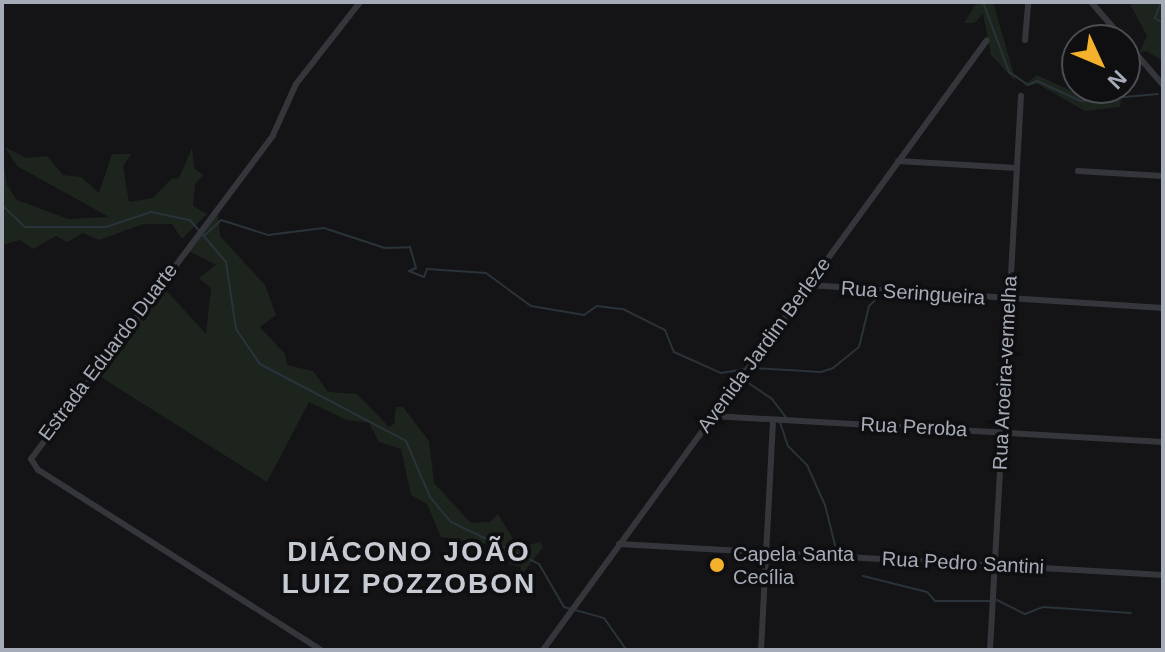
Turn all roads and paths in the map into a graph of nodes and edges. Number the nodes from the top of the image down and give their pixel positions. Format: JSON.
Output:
{"nodes":[{"id":1,"x":360,"y":2,"type":"edge"},
{"id":2,"x":1028,"y":2,"type":"edge"},
{"id":3,"x":1091,"y":2,"type":"edge"},
{"id":4,"x":1111,"y":24,"type":"edge"},
{"id":5,"x":987,"y":40,"type":"dead end"},
{"id":6,"x":1025,"y":40,"type":"dead end"},
{"id":7,"x":1141,"y":59,"type":"edge"},
{"id":8,"x":1163,"y":85,"type":"edge"},
{"id":9,"x":1021,"y":96,"type":"dead end"},
{"id":10,"x":898,"y":161,"type":"junction"},
{"id":11,"x":1017,"y":168,"type":"junction"},
{"id":12,"x":1078,"y":171,"type":"dead end"},
{"id":13,"x":1163,"y":176,"type":"edge"},
{"id":14,"x":808,"y":285,"type":"junction"},
{"id":15,"x":1009,"y":299,"type":"junction"},
{"id":16,"x":1163,"y":308,"type":"edge"},
{"id":17,"x":713,"y":416,"type":"junction"},
{"id":18,"x":773,"y":421,"type":"junction"},
{"id":19,"x":1002,"y":432,"type":"junction"},
{"id":20,"x":1163,"y":442,"type":"edge"},
{"id":21,"x":619,"y":544,"type":"junction"},
{"id":22,"x":766,"y":552,"type":"junction"},
{"id":23,"x":994,"y":565,"type":"junction"},
{"id":24,"x":1163,"y":575,"type":"edge"},
{"id":25,"x":321,"y":650,"type":"edge"},
{"id":26,"x":543,"y":650,"type":"edge"},
{"id":27,"x":761,"y":650,"type":"edge"},
{"id":28,"x":990,"y":650,"type":"edge"}],
"edges":[{"from":1,"to":25,"type":"street","name":"Estrada Eduardo Duarte"},
{"from":2,"to":6,"type":"street"},
{"from":3,"to":4,"type":"street"},
{"from":5,"to":10,"type":"street","name":"Avenida Jardim Berleze"},
{"from":7,"to":8,"type":"street"},
{"from":9,"to":11,"type":"street","name":"Rua Aroeira-vermelha"},
{"from":10,"to":11,"type":"street"},
{"from":10,"to":14,"type":"street","name":"Avenida Jardim Berleze"},
{"from":11,"to":15,"type":"street","name":"Rua Aroeira-vermelha"},
{"from":12,"to":13,"type":"street"},
{"from":14,"to":15,"type":"street","name":"Rua Seringueira"},
{"from":14,"to":17,"type":"street","name":"Avenida Jardim Berleze"},
{"from":15,"to":16,"type":"street","name":"Rua Seringueira"},
{"from":15,"to":19,"type":"street","name":"Rua Aroeira-vermelha"},
{"from":17,"to":18,"type":"street","name":"Rua Peroba"},
{"from":17,"to":21,"type":"street","name":"Avenida Jardim Berleze"},
{"from":18,"to":19,"type":"street","name":"Rua Peroba"},
{"from":18,"to":22,"type":"street"},
{"from":19,"to":20,"type":"street","name":"Rua Peroba"},
{"from":19,"to":23,"type":"street","name":"Rua Aroeira-vermelha"},
{"from":21,"to":22,"type":"street","name":"Rua Pedro Santini"},
{"from":21,"to":26,"type":"street","name":"Avenida Jardim Berleze"},
{"from":22,"to":23,"type":"street","name":"Rua Pedro Santini"},
{"from":22,"to":27,"type":"street"},
{"from":23,"to":24,"type":"street","name":"Rua Pedro Santini"},
{"from":23,"to":28,"type":"street","name":"Rua Aroeira-vermelha"}]}
